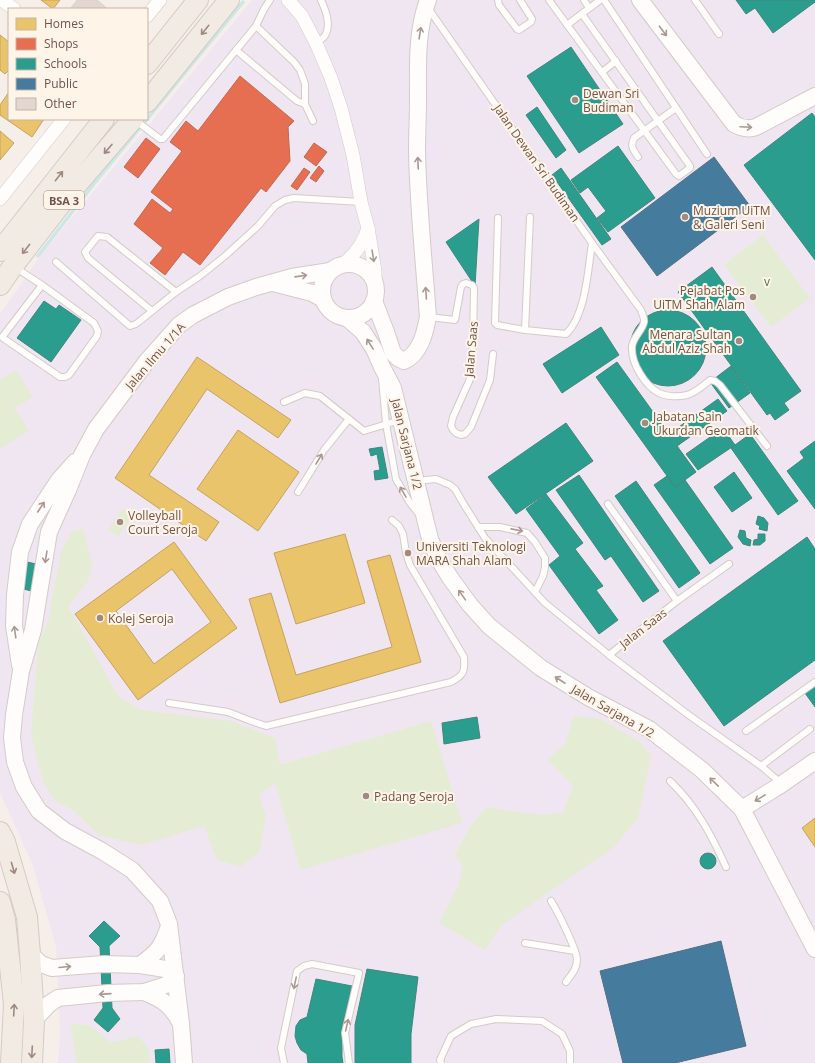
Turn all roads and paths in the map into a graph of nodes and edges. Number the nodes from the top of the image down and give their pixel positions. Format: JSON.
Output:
{"nodes":[{"id":1,"x":2,"y":0,"type":"edge"},
{"id":2,"x":160,"y":0,"type":"edge"},
{"id":3,"x":198,"y":0,"type":"edge"},
{"id":4,"x":229,"y":0,"type":"edge"},
{"id":5,"x":270,"y":0,"type":"edge"},
{"id":6,"x":288,"y":0,"type":"edge"},
{"id":7,"x":321,"y":0,"type":"edge"},
{"id":8,"x":498,"y":0,"type":"edge"},
{"id":9,"x":520,"y":0,"type":"edge"},
{"id":10,"x":549,"y":0,"type":"edge"},
{"id":11,"x":584,"y":0,"type":"edge"},
{"id":12,"x":600,"y":0,"type":"edge"},
{"id":13,"x":604,"y":0,"type":"edge"},
{"id":14,"x":640,"y":0,"type":"edge"},
{"id":15,"x":695,"y":0,"type":"edge"},
{"id":16,"x":427,"y":2,"type":"edge"},
{"id":17,"x":13,"y":8,"type":"edge"},
{"id":18,"x":589,"y":8,"type":"junction"},
{"id":19,"x":582,"y":14,"type":"junction"},
{"id":20,"x":148,"y":15,"type":"edge"},
{"id":21,"x":568,"y":25,"type":"junction"},
{"id":22,"x":256,"y":26,"type":"junction"},
{"id":23,"x":719,"y":34,"type":"dead end"},
{"id":24,"x":316,"y":43,"type":"junction"},
{"id":25,"x":236,"y":50,"type":"junction"},
{"id":26,"x":616,"y":61,"type":"junction"},
{"id":27,"x":148,"y":63,"type":"edge"},
{"id":28,"x":602,"y":72,"type":"junction"},
{"id":29,"x":815,"y":96,"type":"edge"},
{"id":30,"x":148,"y":101,"type":"edge"},
{"id":31,"x":305,"y":104,"type":"junction"},
{"id":32,"x":676,"y":108,"type":"junction"},
{"id":33,"x":63,"y":120,"type":"edge"},
{"id":34,"x":103,"y":120,"type":"edge"},
{"id":35,"x":658,"y":121,"type":"junction"},
{"id":36,"x":313,"y":122,"type":"dead end"},
{"id":37,"x":139,"y":123,"type":"edge"},
{"id":38,"x":645,"y":131,"type":"junction"},
{"id":39,"x":707,"y":154,"type":"dead end"},
{"id":40,"x":638,"y":157,"type":"dead end"},
{"id":41,"x":0,"y":199,"type":"edge"},
{"id":42,"x":361,"y":202,"type":"junction"},
{"id":43,"x":530,"y":217,"type":"dead end"},
{"id":44,"x":498,"y":218,"type":"dead end"},
{"id":45,"x":368,"y":228,"type":"junction"},
{"id":46,"x":592,"y":243,"type":"junction"},
{"id":47,"x":0,"y":251,"type":"edge"},
{"id":48,"x":56,"y":262,"type":"dead end"},
{"id":49,"x":13,"y":266,"type":"junction"},
{"id":50,"x":337,"y":268,"type":"junction"},
{"id":51,"x":273,"y":283,"type":"junction"},
{"id":52,"x":375,"y":284,"type":"junction"},
{"id":53,"x":0,"y":285,"type":"edge"},
{"id":54,"x":42,"y":285,"type":"junction"},
{"id":55,"x":176,"y":292,"type":"junction"},
{"id":56,"x":323,"y":299,"type":"junction"},
{"id":57,"x":374,"y":301,"type":"junction"},
{"id":58,"x":152,"y":312,"type":"junction"},
{"id":59,"x":428,"y":317,"type":"junction"},
{"id":60,"x":347,"y":318,"type":"junction"},
{"id":61,"x":525,"y":330,"type":"junction"},
{"id":62,"x":493,"y":354,"type":"dead end"},
{"id":63,"x":382,"y":367,"type":"junction"},
{"id":64,"x":284,"y":402,"type":"dead end"},
{"id":65,"x":349,"y":419,"type":"junction"},
{"id":66,"x":401,"y":420,"type":"junction"},
{"id":67,"x":386,"y":424,"type":"junction"},
{"id":68,"x":767,"y":446,"type":"dead end"},
{"id":69,"x":82,"y":455,"type":"junction"},
{"id":70,"x":416,"y":481,"type":"junction"},
{"id":71,"x":298,"y":492,"type":"dead end"},
{"id":72,"x":608,"y":504,"type":"dead end"},
{"id":73,"x":392,"y":520,"type":"dead end"},
{"id":74,"x":426,"y":523,"type":"junction"},
{"id":75,"x":478,"y":527,"type":"junction"},
{"id":76,"x":730,"y":564,"type":"dead end"},
{"id":77,"x":535,"y":592,"type":"junction"},
{"id":78,"x":677,"y":601,"type":"junction"},
{"id":79,"x":609,"y":655,"type":"junction"},
{"id":80,"x":21,"y":670,"type":"junction"},
{"id":81,"x":815,"y":682,"type":"edge"},
{"id":82,"x":169,"y":703,"type":"dead end"},
{"id":83,"x":810,"y":730,"type":"dead end"},
{"id":84,"x":746,"y":731,"type":"dead end"},
{"id":85,"x":815,"y":761,"type":"edge"},
{"id":86,"x":761,"y":766,"type":"junction"},
{"id":87,"x":670,"y":781,"type":"dead end"},
{"id":88,"x":782,"y":784,"type":"junction"},
{"id":89,"x":742,"y":809,"type":"junction"},
{"id":90,"x":0,"y":832,"type":"edge"},
{"id":91,"x":726,"y":867,"type":"dead end"},
{"id":92,"x":551,"y":900,"type":"dead end"},
{"id":93,"x":0,"y":902,"type":"edge"},
{"id":94,"x":169,"y":924,"type":"junction"},
{"id":95,"x":526,"y":943,"type":"dead end"},
{"id":96,"x":815,"y":949,"type":"edge"},
{"id":97,"x":574,"y":951,"type":"junction"},
{"id":98,"x":30,"y":954,"type":"junction"},
{"id":99,"x":140,"y":965,"type":"junction"},
{"id":100,"x":176,"y":976,"type":"junction"},
{"id":101,"x":566,"y":982,"type":"dead end"},
{"id":102,"x":144,"y":992,"type":"junction"},
{"id":103,"x":34,"y":1020,"type":"junction"},
{"id":104,"x":181,"y":1024,"type":"junction"},
{"id":105,"x":11,"y":1063,"type":"edge"},
{"id":106,"x":32,"y":1063,"type":"edge"},
{"id":107,"x":184,"y":1063,"type":"edge"},
{"id":108,"x":284,"y":1063,"type":"edge"},
{"id":109,"x":349,"y":1063,"type":"edge"},
{"id":110,"x":441,"y":1063,"type":"edge"},
{"id":111,"x":570,"y":1063,"type":"edge"}],
"edges":[{"from":1,"to":17,"type":"street"},
{"from":2,"to":20,"type":"street"},
{"from":3,"to":27,"type":"main road"},
{"from":4,"to":30,"type":"main road","one_way":true},
{"from":5,"to":22,"type":"lane"},
{"from":6,"to":24,"type":"street"},
{"from":7,"to":24,"type":"lane"},
{"from":8,"to":9,"type":"lane"},
{"from":10,"to":21,"type":"lane"},
{"from":11,"to":18,"type":"lane"},
{"from":12,"to":18,"type":"lane"},
{"from":13,"to":32,"type":"lane"},
{"from":14,"to":29,"type":"street","one_way":true},
{"from":15,"to":23,"type":"lane"},
{"from":16,"to":46,"type":"lane","name":"Jalan Dewan Sri Budiman"},
{"from":59,"to":16,"type":"street","one_way":true},
{"from":18,"to":19,"type":"lane"},
{"from":19,"to":21,"type":"lane"},
{"from":19,"to":26,"type":"lane"},
{"from":21,"to":28,"type":"lane"},
{"from":22,"to":25,"type":"lane"},
{"from":22,"to":31,"type":"lane"},
{"from":24,"to":42,"type":"street"},
{"from":25,"to":31,"type":"lane"},
{"from":25,"to":37,"type":"lane"},
{"from":26,"to":28,"type":"lane"},
{"from":26,"to":35,"type":"lane"},
{"from":28,"to":38,"type":"lane"},
{"from":31,"to":36,"type":"lane"},
{"from":32,"to":35,"type":"lane"},
{"from":32,"to":39,"type":"lane"},
{"from":33,"to":41,"type":"street"},
{"from":47,"to":34,"type":"main road","number":"BSA 3","one_way":true},
{"from":35,"to":38,"type":"lane"},
{"from":35,"to":38,"type":"lane"},
{"from":37,"to":49,"type":"main road","number":"BSA 3","one_way":true},
{"from":38,"to":40,"type":"lane"},
{"from":42,"to":45,"type":"street"},
{"from":42,"to":55,"type":"lane"},
{"from":43,"to":61,"type":"lane"},
{"from":44,"to":61,"type":"lane"},
{"from":45,"to":50,"type":"street"},
{"from":45,"to":52,"type":"street","one_way":true},
{"from":46,"to":61,"type":"lane"},
{"from":46,"to":68,"type":"lane","name":"Jalan Dewan Sri Budiman"},
{"from":48,"to":58,"type":"lane"},
{"from":49,"to":53,"type":"main road","number":"BSA 3"},
{"from":49,"to":54,"type":"lane"},
{"from":51,"to":50,"type":"street","one_way":true},
{"from":50,"to":52,"type":"street"},
{"from":50,"to":56,"type":"street"},
{"from":51,"to":56,"type":"street","name":"Jalan Ilmu 1/1A"},
{"from":51,"to":69,"type":"street","name":"Jalan Ilmu 1/1A"},
{"from":52,"to":57,"type":"street"},
{"from":54,"to":54,"type":"lane"},
{"from":55,"to":58,"type":"lane"},
{"from":55,"to":58,"type":"lane"},
{"from":56,"to":60,"type":"street"},
{"from":57,"to":59,"type":"street"},
{"from":57,"to":60,"type":"street"},
{"from":59,"to":62,"type":"lane","name":"Jalan Saas"},
{"from":63,"to":60,"type":"street","name":"Jalan Sarjana 1/2","one_way":true},
{"from":63,"to":66,"type":"street","name":"Jalan Sarjana 1/2"},
{"from":63,"to":67,"type":"lane","name":"Jalan Sarjana 1/2"},
{"from":64,"to":65,"type":"lane"},
{"from":65,"to":67,"type":"lane"},
{"from":71,"to":65,"type":"lane","one_way":true},
{"from":66,"to":67,"type":"lane"},
{"from":66,"to":70,"type":"street","name":"Jalan Sarjana 1/2"},
{"from":74,"to":67,"type":"lane","name":"Jalan Sarjana 1/2","one_way":true},
{"from":69,"to":80,"type":"street","one_way":true},
{"from":80,"to":69,"type":"street","one_way":true},
{"from":70,"to":74,"type":"street","name":"Jalan Sarjana 1/2"},
{"from":70,"to":75,"type":"lane"},
{"from":72,"to":78,"type":"lane"},
{"from":73,"to":82,"type":"lane"},
{"from":89,"to":74,"type":"street","name":"Jalan Sarjana 1/2","one_way":true},
{"from":75,"to":77,"type":"lane"},
{"from":75,"to":77,"type":"lane","one_way":true},
{"from":76,"to":78,"type":"lane","name":"Jalan Saas"},
{"from":77,"to":79,"type":"lane"},
{"from":78,"to":79,"type":"lane","name":"Jalan Saas"},
{"from":79,"to":86,"type":"lane"},
{"from":80,"to":94,"type":"street"},
{"from":81,"to":84,"type":"lane"},
{"from":83,"to":86,"type":"lane"},
{"from":85,"to":88,"type":"street"},
{"from":86,"to":88,"type":"lane"},
{"from":87,"to":91,"type":"lane"},
{"from":88,"to":89,"type":"street","one_way":true},
{"from":89,"to":96,"type":"street","name":"Jalan Sarjana 1/2"},
{"from":90,"to":98,"type":"main road","one_way":true},
{"from":92,"to":97,"type":"lane"},
{"from":105,"to":93,"type":"main road","one_way":true},
{"from":94,"to":99,"type":"street"},
{"from":94,"to":100,"type":"street"},
{"from":95,"to":97,"type":"lane"},
{"from":97,"to":101,"type":"lane"},
{"from":98,"to":99,"type":"street","one_way":true},
{"from":98,"to":103,"type":"main road"},
{"from":99,"to":100,"type":"street"},
{"from":100,"to":102,"type":"street"},
{"from":100,"to":104,"type":"street"},
{"from":102,"to":103,"type":"street","one_way":true},
{"from":102,"to":104,"type":"street"},
{"from":103,"to":106,"type":"main road","one_way":true},
{"from":104,"to":107,"type":"street"},
{"from":109,"to":108,"type":"lane","one_way":true},
{"from":110,"to":111,"type":"lane"}]}
